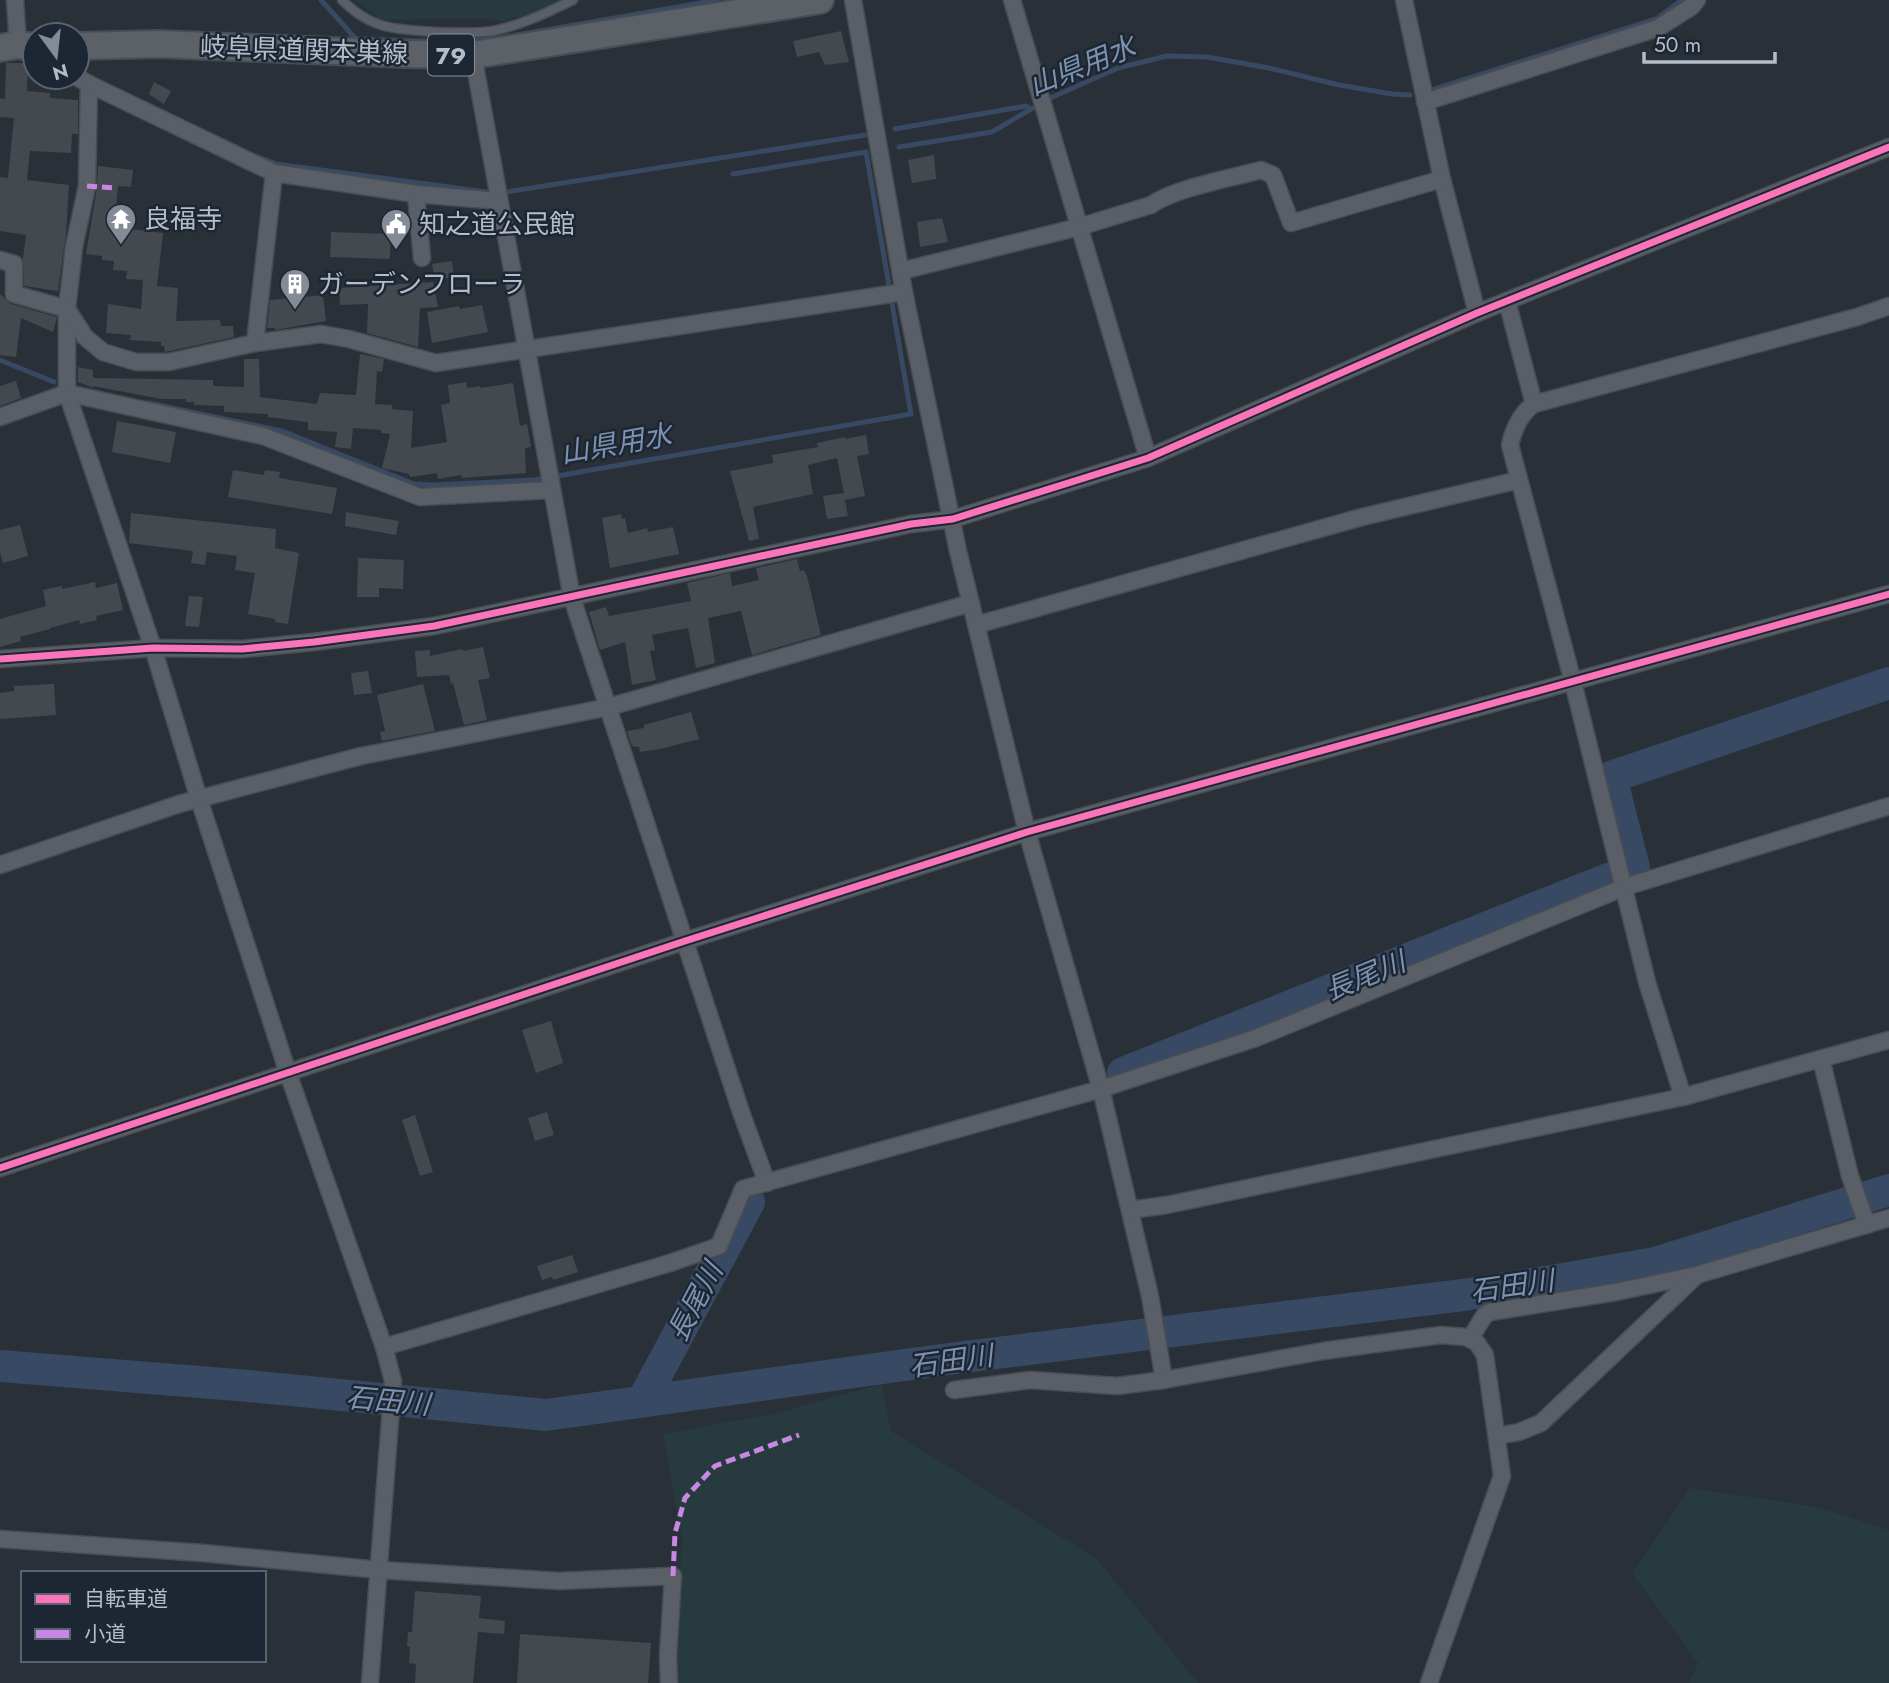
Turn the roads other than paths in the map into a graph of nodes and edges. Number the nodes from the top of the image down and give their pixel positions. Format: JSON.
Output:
{"nodes":[{"id":1,"x":15,"y":0,"type":"edge"},
{"id":2,"x":342,"y":0,"type":"edge"},
{"id":3,"x":573,"y":0,"type":"edge"},
{"id":4,"x":820,"y":0,"type":"edge"},
{"id":5,"x":853,"y":0,"type":"edge"},
{"id":6,"x":1012,"y":0,"type":"edge"},
{"id":7,"x":1404,"y":0,"type":"edge"},
{"id":8,"x":1697,"y":0,"type":"edge"},
{"id":9,"x":472,"y":44,"type":"junction"},
{"id":10,"x":91,"y":46,"type":"edge"},
{"id":11,"x":11,"y":48,"type":"edge"},
{"id":12,"x":91,"y":84,"type":"edge"},
{"id":13,"x":83,"y":91,"type":"edge"},
{"id":14,"x":1425,"y":102,"type":"junction"},
{"id":15,"x":1889,"y":147,"type":"edge"},
{"id":16,"x":274,"y":173,"type":"junction"},
{"id":17,"x":1442,"y":179,"type":"junction"},
{"id":18,"x":416,"y":194,"type":"junction"},
{"id":19,"x":499,"y":201,"type":"junction"},
{"id":20,"x":1079,"y":227,"type":"junction"},
{"id":21,"x":422,"y":258,"type":"dead end"},
{"id":22,"x":0,"y":260,"type":"edge"},
{"id":23,"x":901,"y":271,"type":"junction"},
{"id":24,"x":904,"y":292,"type":"junction"},
{"id":25,"x":1507,"y":301,"type":"junction"},
{"id":26,"x":1889,"y":306,"type":"edge"},
{"id":27,"x":67,"y":309,"type":"junction"},
{"id":28,"x":1477,"y":313,"type":"junction"},
{"id":29,"x":255,"y":343,"type":"junction"},
{"id":30,"x":525,"y":350,"type":"junction"},
{"id":31,"x":67,"y":393,"type":"junction"},
{"id":32,"x":1534,"y":404,"type":"junction"},
{"id":33,"x":0,"y":416,"type":"edge"},
{"id":34,"x":1148,"y":458,"type":"junction"},
{"id":35,"x":1519,"y":480,"type":"junction"},
{"id":36,"x":550,"y":481,"type":"junction"},
{"id":37,"x":953,"y":519,"type":"junction"},
{"id":38,"x":1889,"y":594,"type":"edge"},
{"id":39,"x":572,"y":598,"type":"junction"},
{"id":40,"x":971,"y":603,"type":"junction"},
{"id":41,"x":976,"y":625,"type":"junction"},
{"id":42,"x":153,"y":648,"type":"junction"},
{"id":43,"x":0,"y":659,"type":"edge"},
{"id":44,"x":1573,"y":682,"type":"junction"},
{"id":45,"x":609,"y":707,"type":"junction"},
{"id":46,"x":199,"y":799,"type":"junction"},
{"id":47,"x":1889,"y":806,"type":"edge"},
{"id":48,"x":1027,"y":832,"type":"junction"},
{"id":49,"x":0,"y":865,"type":"edge"},
{"id":50,"x":1625,"y":887,"type":"junction"},
{"id":51,"x":685,"y":941,"type":"junction"},
{"id":52,"x":1889,"y":1040,"type":"edge"},
{"id":53,"x":1821,"y":1059,"type":"junction"},
{"id":54,"x":288,"y":1073,"type":"junction"},
{"id":55,"x":1101,"y":1089,"type":"junction"},
{"id":56,"x":1683,"y":1097,"type":"junction"},
{"id":57,"x":0,"y":1168,"type":"edge"},
{"id":58,"x":767,"y":1183,"type":"junction"},
{"id":59,"x":1130,"y":1210,"type":"junction"},
{"id":60,"x":1889,"y":1218,"type":"edge"},
{"id":61,"x":1867,"y":1225,"type":"junction"},
{"id":62,"x":1697,"y":1275,"type":"junction"},
{"id":63,"x":1470,"y":1339,"type":"junction"},
{"id":64,"x":384,"y":1347,"type":"junction"},
{"id":65,"x":1164,"y":1380,"type":"junction"},
{"id":66,"x":954,"y":1390,"type":"dead end"},
{"id":67,"x":1497,"y":1436,"type":"junction"},
{"id":68,"x":0,"y":1539,"type":"edge"},
{"id":69,"x":380,"y":1570,"type":"junction"},
{"id":70,"x":370,"y":1683,"type":"edge"},
{"id":71,"x":669,"y":1683,"type":"edge"},
{"id":72,"x":1429,"y":1683,"type":"edge"}],
"edges":[{"from":1,"to":11,"type":"street"},
{"from":2,"to":9,"type":"lane"},
{"from":3,"to":9,"type":"lane"},
{"from":4,"to":9,"type":"main road","name":"岐阜県道関本巣線","number":"79"},
{"from":5,"to":23,"type":"street"},
{"from":6,"to":20,"type":"street"},
{"from":7,"to":14,"type":"street"},
{"from":8,"to":14,"type":"street"},
{"from":9,"to":10,"type":"main road","name":"岐阜県道関本巣線","number":"79"},
{"from":9,"to":19,"type":"street"},
{"from":12,"to":16,"type":"street"},
{"from":13,"to":27,"type":"street"},
{"from":14,"to":17,"type":"street"},
{"from":15,"to":25,"type":"street"},
{"from":16,"to":18,"type":"street"},
{"from":16,"to":29,"type":"street"},
{"from":17,"to":20,"type":"street"},
{"from":17,"to":28,"type":"street"},
{"from":18,"to":19,"type":"street"},
{"from":18,"to":21,"type":"street"},
{"from":19,"to":30,"type":"street"},
{"from":20,"to":23,"type":"street"},
{"from":20,"to":34,"type":"street"},
{"from":22,"to":27,"type":"street"},
{"from":23,"to":24,"type":"street"},
{"from":24,"to":30,"type":"street"},
{"from":24,"to":37,"type":"street"},
{"from":25,"to":28,"type":"street"},
{"from":25,"to":32,"type":"street"},
{"from":26,"to":32,"type":"street"},
{"from":27,"to":29,"type":"street"},
{"from":27,"to":31,"type":"street"},
{"from":28,"to":34,"type":"street"},
{"from":29,"to":30,"type":"street"},
{"from":30,"to":36,"type":"street"},
{"from":31,"to":33,"type":"street"},
{"from":31,"to":36,"type":"street"},
{"from":31,"to":42,"type":"street"},
{"from":32,"to":35,"type":"street"},
{"from":34,"to":37,"type":"street"},
{"from":35,"to":41,"type":"street"},
{"from":35,"to":44,"type":"street"},
{"from":36,"to":39,"type":"street"},
{"from":37,"to":39,"type":"street"},
{"from":37,"to":40,"type":"street"},
{"from":38,"to":44,"type":"street"},
{"from":39,"to":42,"type":"street"},
{"from":39,"to":45,"type":"street"},
{"from":40,"to":41,"type":"street"},
{"from":40,"to":45,"type":"street"},
{"from":41,"to":48,"type":"street"},
{"from":42,"to":43,"type":"street"},
{"from":42,"to":46,"type":"street"},
{"from":44,"to":48,"type":"street"},
{"from":44,"to":50,"type":"street"},
{"from":45,"to":46,"type":"street"},
{"from":45,"to":51,"type":"street"},
{"from":46,"to":49,"type":"street"},
{"from":46,"to":54,"type":"street"},
{"from":47,"to":50,"type":"street"},
{"from":48,"to":51,"type":"street"},
{"from":48,"to":55,"type":"street"},
{"from":50,"to":55,"type":"street"},
{"from":50,"to":56,"type":"street"},
{"from":51,"to":54,"type":"street"},
{"from":51,"to":58,"type":"street"},
{"from":52,"to":53,"type":"street"},
{"from":53,"to":56,"type":"street"},
{"from":53,"to":61,"type":"street"},
{"from":54,"to":57,"type":"street"},
{"from":54,"to":64,"type":"street"},
{"from":55,"to":58,"type":"street"},
{"from":55,"to":59,"type":"street"},
{"from":56,"to":59,"type":"street"},
{"from":58,"to":64,"type":"street"},
{"from":59,"to":65,"type":"street"},
{"from":60,"to":61,"type":"street"},
{"from":61,"to":62,"type":"street"},
{"from":62,"to":63,"type":"street"},
{"from":62,"to":67,"type":"street"},
{"from":63,"to":65,"type":"street"},
{"from":63,"to":67,"type":"street"},
{"from":64,"to":69,"type":"street"},
{"from":65,"to":66,"type":"street"},
{"from":67,"to":72,"type":"street"},
{"from":68,"to":69,"type":"street"},
{"from":69,"to":70,"type":"street"},
{"from":69,"to":71,"type":"street"}]}
